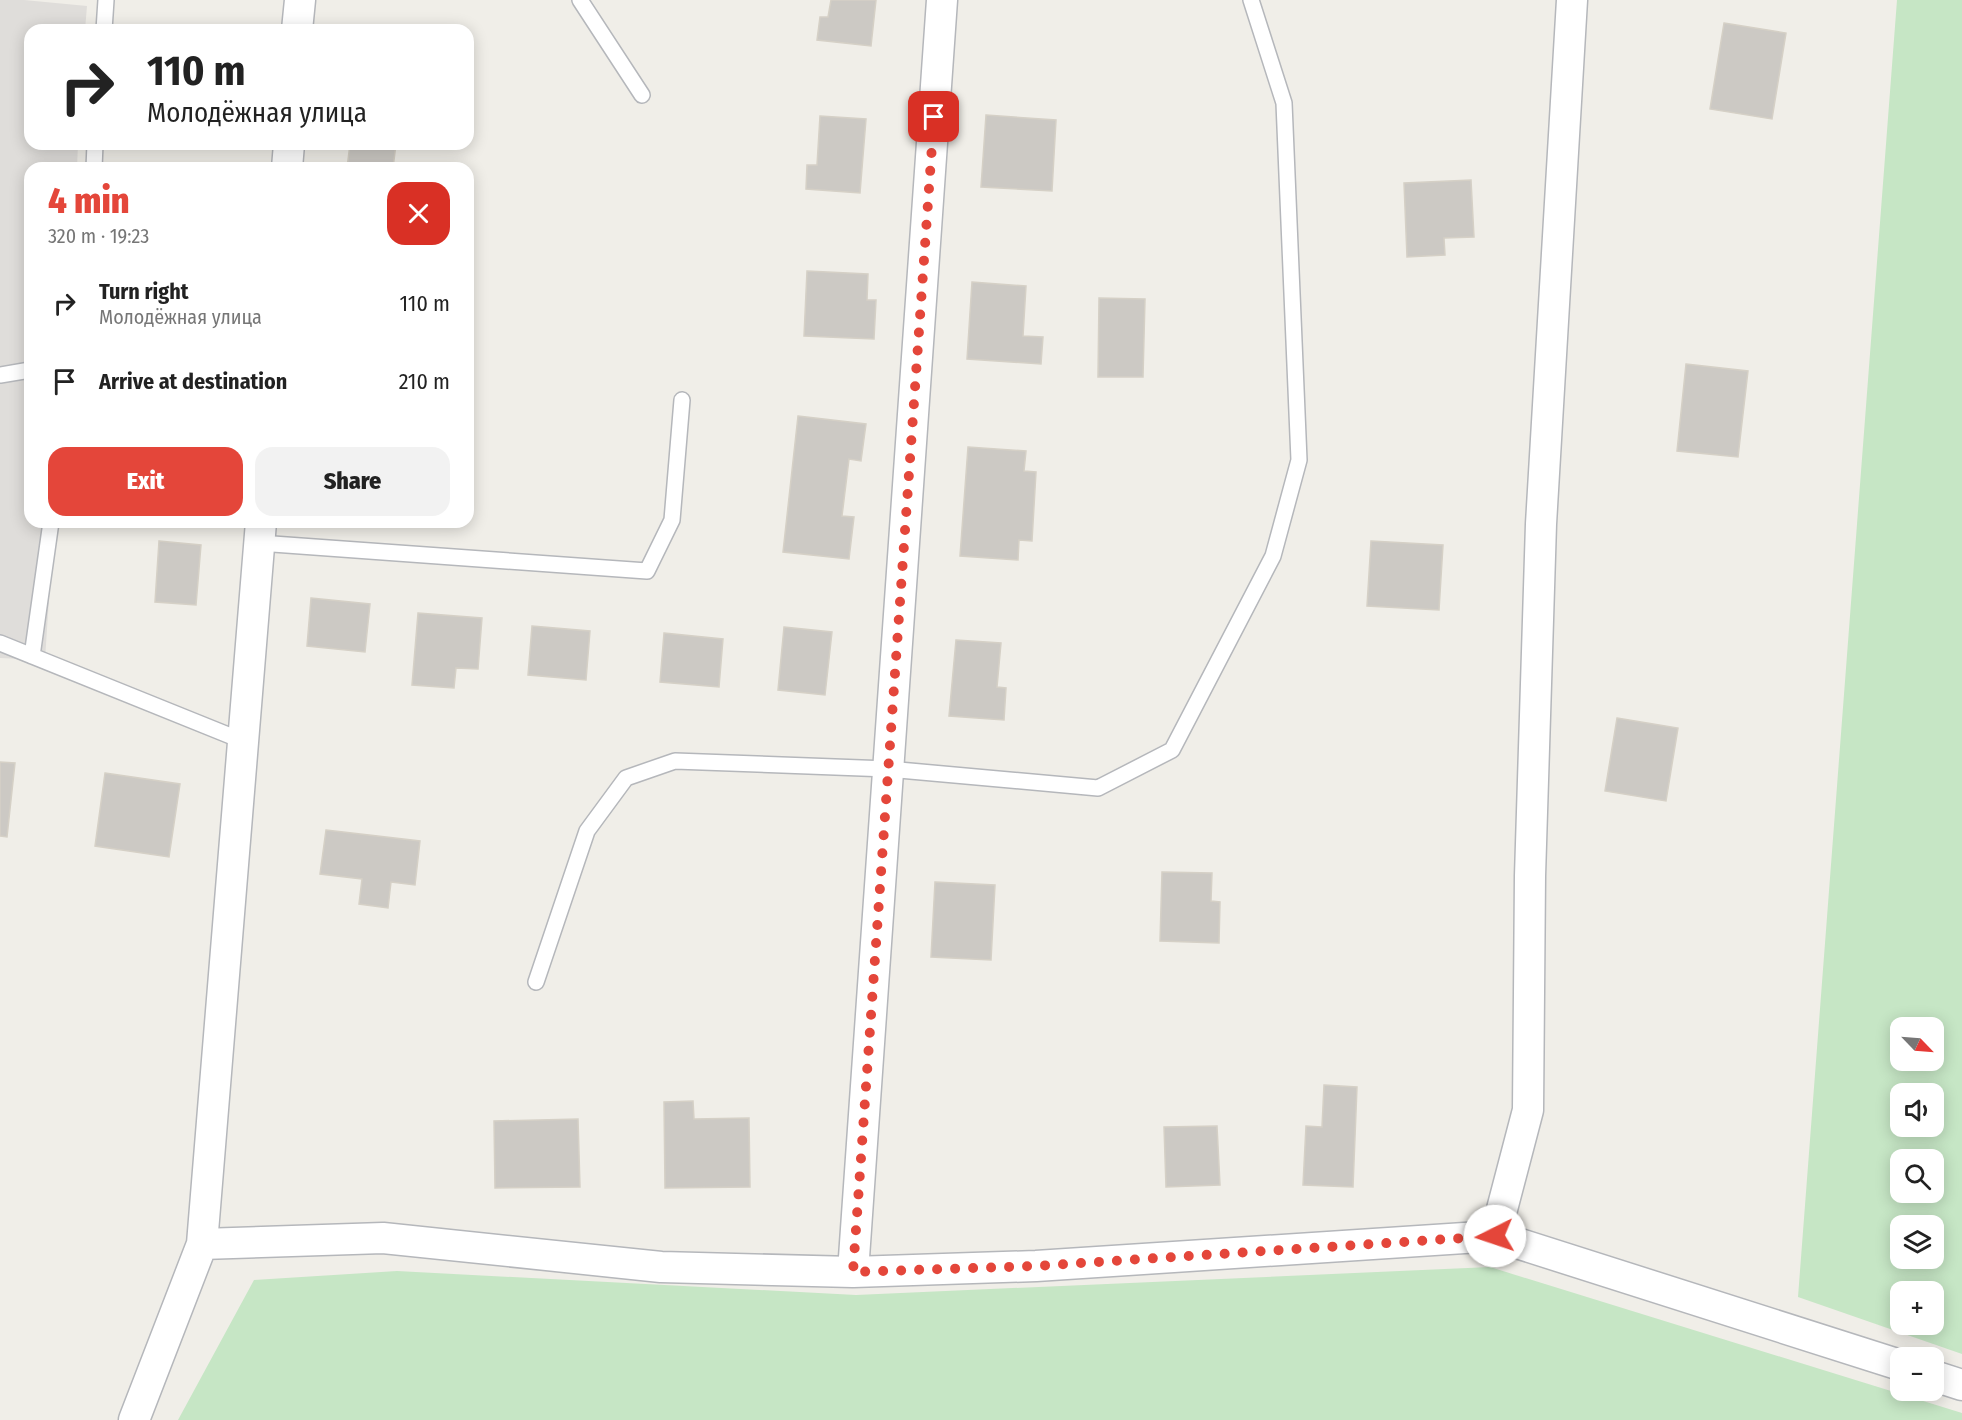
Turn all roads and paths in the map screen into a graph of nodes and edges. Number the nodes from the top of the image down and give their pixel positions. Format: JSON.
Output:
{"nodes":[{"id":1,"x":106,"y":0,"type":"edge"},
{"id":2,"x":300,"y":0,"type":"edge"},
{"id":3,"x":580,"y":0,"type":"edge"},
{"id":4,"x":942,"y":0,"type":"edge"},
{"id":5,"x":1251,"y":0,"type":"edge"},
{"id":6,"x":1572,"y":0,"type":"edge"},
{"id":7,"x":104,"y":24,"type":"edge"},
{"id":8,"x":298,"y":24,"type":"edge"},
{"id":9,"x":642,"y":95,"type":"dead end"},
{"id":10,"x":24,"y":371,"type":"edge"},
{"id":11,"x":0,"y":375,"type":"edge"},
{"id":12,"x":682,"y":400,"type":"dead end"},
{"id":13,"x":50,"y":528,"type":"edge"},
{"id":14,"x":260,"y":532,"type":"edge"},
{"id":15,"x":0,"y":643,"type":"edge"},
{"id":16,"x":32,"y":656,"type":"junction"},
{"id":17,"x":243,"y":741,"type":"junction"},
{"id":18,"x":888,"y":769,"type":"junction"},
{"id":19,"x":536,"y":982,"type":"dead end"},
{"id":20,"x":1495,"y":1236,"type":"junction"},
{"id":21,"x":202,"y":1244,"type":"junction"},
{"id":22,"x":853,"y":1272,"type":"junction"},
{"id":23,"x":1890,"y":1362,"type":"edge"},
{"id":24,"x":1944,"y":1379,"type":"edge"},
{"id":25,"x":1962,"y":1385,"type":"edge"},
{"id":26,"x":134,"y":1420,"type":"edge"}],
"edges":[{"from":1,"to":7,"type":"lane"},
{"from":2,"to":8,"type":"street"},
{"from":3,"to":9,"type":"lane"},
{"from":4,"to":18,"type":"street"},
{"from":5,"to":18,"type":"lane"},
{"from":6,"to":20,"type":"street"},
{"from":10,"to":11,"type":"lane"},
{"from":12,"to":14,"type":"lane"},
{"from":13,"to":16,"type":"lane"},
{"from":14,"to":17,"type":"street"},
{"from":15,"to":16,"type":"lane"},
{"from":16,"to":17,"type":"lane"},
{"from":17,"to":21,"type":"street"},
{"from":18,"to":19,"type":"lane"},
{"from":18,"to":22,"type":"street"},
{"from":20,"to":22,"type":"street"},
{"from":20,"to":23,"type":"street"},
{"from":21,"to":22,"type":"street"},
{"from":21,"to":26,"type":"street"},
{"from":24,"to":25,"type":"street"}]}
